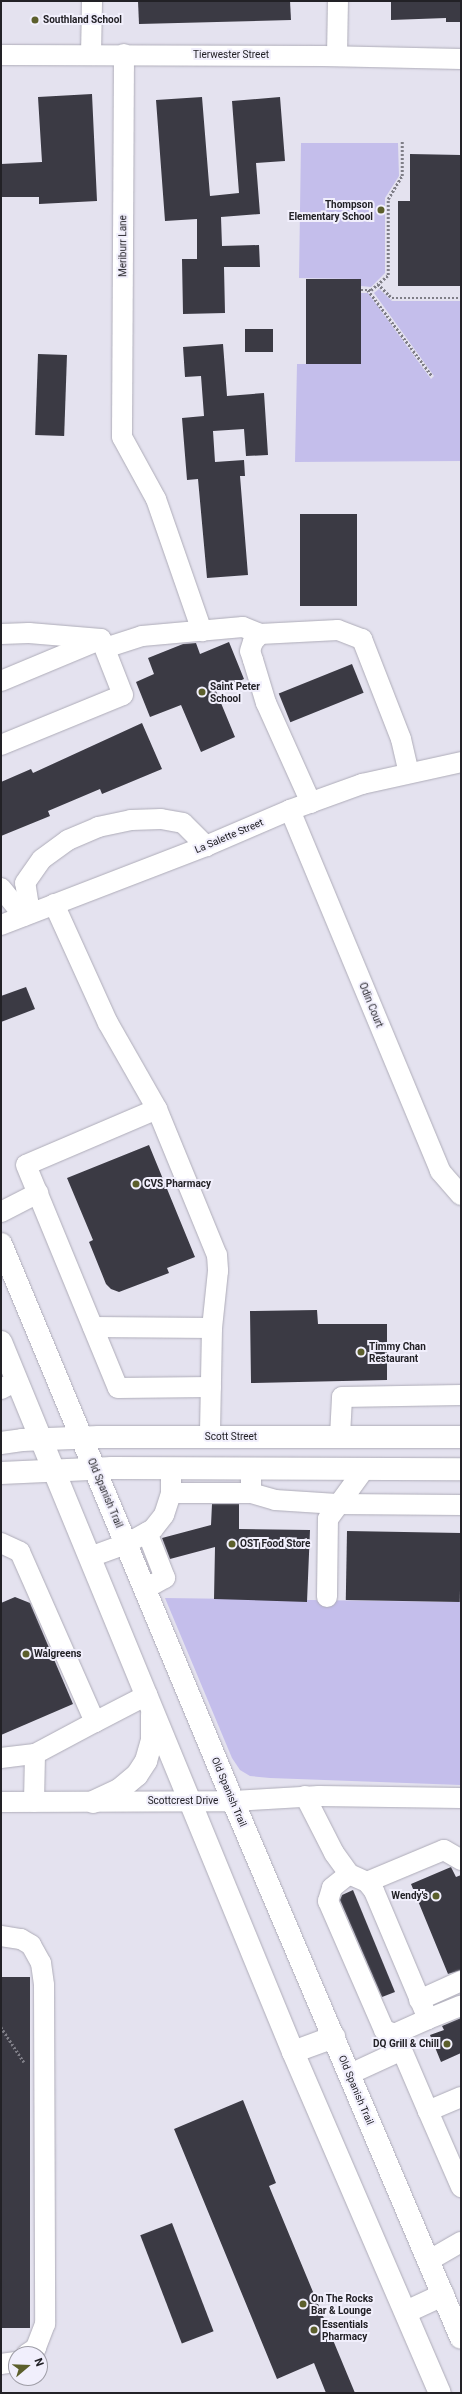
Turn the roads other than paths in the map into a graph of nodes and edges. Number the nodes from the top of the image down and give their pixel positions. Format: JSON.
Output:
{"nodes":[{"id":1,"x":92,"y":1,"type":"edge"},
{"id":2,"x":338,"y":1,"type":"edge"},
{"id":3,"x":124,"y":54,"type":"junction"},
{"id":4,"x":1,"y":55,"type":"edge"},
{"id":5,"x":91,"y":55,"type":"junction"},
{"id":6,"x":337,"y":56,"type":"junction"},
{"id":7,"x":461,"y":59,"type":"edge"},
{"id":8,"x":202,"y":630,"type":"junction"},
{"id":9,"x":1,"y":634,"type":"edge"},
{"id":10,"x":103,"y":644,"type":"junction"},
{"id":11,"x":254,"y":648,"type":"junction"},
{"id":12,"x":1,"y":680,"type":"edge"},
{"id":13,"x":1,"y":745,"type":"edge"},
{"id":14,"x":461,"y":762,"type":"edge"},
{"id":15,"x":409,"y":772,"type":"junction"},
{"id":16,"x":311,"y":803,"type":"junction"},
{"id":17,"x":290,"y":810,"type":"junction"},
{"id":18,"x":206,"y":846,"type":"junction"},
{"id":19,"x":1,"y":888,"type":"edge"},
{"id":20,"x":54,"y":904,"type":"junction"},
{"id":21,"x":27,"y":915,"type":"junction"},
{"id":22,"x":1,"y":925,"type":"edge"},
{"id":23,"x":157,"y":1109,"type":"junction"},
{"id":24,"x":38,"y":1193,"type":"junction"},
{"id":25,"x":461,"y":1195,"type":"edge"},
{"id":26,"x":1,"y":1212,"type":"edge"},
{"id":27,"x":1,"y":1244,"type":"edge"},
{"id":28,"x":93,"y":1327,"type":"junction"},
{"id":29,"x":212,"y":1328,"type":"junction"},
{"id":30,"x":1,"y":1342,"type":"edge"},
{"id":31,"x":9,"y":1385,"type":"edge"},
{"id":32,"x":211,"y":1386,"type":"junction"},
{"id":33,"x":461,"y":1394,"type":"edge"},
{"id":34,"x":340,"y":1436,"type":"junction"},
{"id":35,"x":82,"y":1437,"type":"junction"},
{"id":36,"x":210,"y":1437,"type":"junction"},
{"id":37,"x":364,"y":1437,"type":"junction"},
{"id":38,"x":461,"y":1437,"type":"edge"},
{"id":39,"x":42,"y":1439,"type":"junction"},
{"id":40,"x":1,"y":1443,"type":"edge"},
{"id":41,"x":251,"y":1468,"type":"junction"},
{"id":42,"x":365,"y":1468,"type":"junction"},
{"id":43,"x":94,"y":1469,"type":"junction"},
{"id":44,"x":171,"y":1469,"type":"junction"},
{"id":45,"x":461,"y":1469,"type":"edge"},
{"id":46,"x":54,"y":1470,"type":"junction"},
{"id":47,"x":1,"y":1473,"type":"edge"},
{"id":48,"x":171,"y":1493,"type":"junction"},
{"id":49,"x":251,"y":1493,"type":"junction"},
{"id":50,"x":337,"y":1504,"type":"junction"},
{"id":51,"x":461,"y":1505,"type":"edge"},
{"id":52,"x":147,"y":1532,"type":"junction"},
{"id":53,"x":1,"y":1543,"type":"edge"},
{"id":54,"x":126,"y":1544,"type":"junction"},
{"id":55,"x":90,"y":1557,"type":"junction"},
{"id":56,"x":145,"y":1589,"type":"junction"},
{"id":57,"x":327,"y":1597,"type":"dead end"},
{"id":58,"x":150,"y":1701,"type":"junction"},
{"id":59,"x":96,"y":1722,"type":"junction"},
{"id":60,"x":35,"y":1754,"type":"junction"},
{"id":61,"x":1,"y":1758,"type":"edge"},
{"id":62,"x":305,"y":1796,"type":"junction"},
{"id":63,"x":461,"y":1798,"type":"edge"},
{"id":64,"x":190,"y":1800,"type":"junction"},
{"id":65,"x":233,"y":1801,"type":"junction"},
{"id":66,"x":1,"y":1802,"type":"edge"},
{"id":67,"x":34,"y":1802,"type":"junction"},
{"id":68,"x":93,"y":1802,"type":"junction"},
{"id":69,"x":461,"y":1860,"type":"edge"},
{"id":70,"x":358,"y":1878,"type":"junction"},
{"id":71,"x":1,"y":1936,"type":"edge"},
{"id":72,"x":461,"y":1981,"type":"edge"},
{"id":73,"x":419,"y":2000,"type":"junction"},
{"id":74,"x":461,"y":2006,"type":"edge"},
{"id":75,"x":428,"y":2019,"type":"junction"},
{"id":76,"x":334,"y":2037,"type":"junction"},
{"id":77,"x":398,"y":2042,"type":"junction"},
{"id":78,"x":293,"y":2052,"type":"junction"},
{"id":79,"x":350,"y":2074,"type":"junction"},
{"id":80,"x":461,"y":2097,"type":"edge"},
{"id":81,"x":428,"y":2112,"type":"junction"},
{"id":82,"x":461,"y":2187,"type":"edge"},
{"id":83,"x":461,"y":2242,"type":"edge"},
{"id":84,"x":428,"y":2261,"type":"junction"},
{"id":85,"x":443,"y":2295,"type":"junction"},
{"id":86,"x":406,"y":2312,"type":"junction"},
{"id":87,"x":461,"y":2338,"type":"edge"},
{"id":88,"x":37,"y":2346,"type":"edge"},
{"id":89,"x":440,"y":2393,"type":"edge"}],
"edges":[{"from":1,"to":5,"type":"street"},
{"from":2,"to":6,"type":"street"},
{"from":3,"to":5,"type":"street","name":"Tierwester Street"},
{"from":3,"to":6,"type":"street","name":"Tierwester Street"},
{"from":3,"to":8,"type":"street","name":"Meriburr Lane"},
{"from":4,"to":5,"type":"street","name":"Tierwester Street"},
{"from":6,"to":7,"type":"street","name":"Tierwester Street"},
{"from":8,"to":10,"type":"street"},
{"from":8,"to":11,"type":"street"},
{"from":9,"to":10,"type":"street"},
{"from":10,"to":12,"type":"street"},
{"from":10,"to":13,"type":"street"},
{"from":11,"to":15,"type":"street"},
{"from":11,"to":16,"type":"street"},
{"from":14,"to":15,"type":"street","name":"La Salette Street"},
{"from":15,"to":16,"type":"street","name":"La Salette Street"},
{"from":16,"to":17,"type":"street","name":"La Salette Street"},
{"from":17,"to":18,"type":"street","name":"La Salette Street"},
{"from":17,"to":25,"type":"street","name":"Odin Court"},
{"from":18,"to":20,"type":"street","name":"La Salette Street"},
{"from":18,"to":21,"type":"street"},
{"from":19,"to":21,"type":"street"},
{"from":20,"to":21,"type":"street","name":"La Salette Street"},
{"from":20,"to":23,"type":"street"},
{"from":21,"to":22,"type":"street","name":"La Salette Street"},
{"from":23,"to":24,"type":"street"},
{"from":23,"to":29,"type":"street"},
{"from":24,"to":26,"type":"street"},
{"from":24,"to":28,"type":"street"},
{"from":27,"to":35,"type":"main road","name":"Old Spanish Trail"},
{"from":28,"to":29,"type":"street"},
{"from":28,"to":32,"type":"street"},
{"from":29,"to":32,"type":"street"},
{"from":30,"to":31,"type":"main road"},
{"from":31,"to":39,"type":"main road"},
{"from":32,"to":36,"type":"street"},
{"from":33,"to":34,"type":"street"},
{"from":34,"to":36,"type":"main road","name":"Scott Street"},
{"from":34,"to":37,"type":"main road","name":"Scott Street"},
{"from":35,"to":36,"type":"main road","name":"Scott Street"},
{"from":35,"to":39,"type":"main road","name":"Scott Street"},
{"from":35,"to":43,"type":"main road","name":"Old Spanish Trail"},
{"from":37,"to":38,"type":"main road","name":"Scott Street"},
{"from":37,"to":42,"type":"main road"},
{"from":39,"to":40,"type":"main road","name":"Scott Street"},
{"from":39,"to":46,"type":"main road"},
{"from":41,"to":42,"type":"main road"},
{"from":41,"to":44,"type":"main road"},
{"from":41,"to":49,"type":"street"},
{"from":42,"to":45,"type":"main road"},
{"from":42,"to":50,"type":"street"},
{"from":43,"to":44,"type":"main road"},
{"from":43,"to":46,"type":"main road"},
{"from":43,"to":54,"type":"main road","name":"Old Spanish Trail"},
{"from":44,"to":48,"type":"street"},
{"from":46,"to":47,"type":"main road"},
{"from":46,"to":55,"type":"main road"},
{"from":48,"to":49,"type":"street"},
{"from":48,"to":52,"type":"street"},
{"from":49,"to":50,"type":"street"},
{"from":50,"to":51,"type":"street"},
{"from":50,"to":57,"type":"street"},
{"from":52,"to":54,"type":"street"},
{"from":52,"to":56,"type":"street"},
{"from":53,"to":59,"type":"street"},
{"from":54,"to":55,"type":"street"},
{"from":54,"to":56,"type":"main road","name":"Old Spanish Trail"},
{"from":55,"to":58,"type":"main road"},
{"from":56,"to":65,"type":"main road","name":"Old Spanish Trail"},
{"from":58,"to":59,"type":"street"},
{"from":58,"to":64,"type":"main road"},
{"from":58,"to":68,"type":"main road"},
{"from":59,"to":60,"type":"street"},
{"from":60,"to":61,"type":"street"},
{"from":60,"to":67,"type":"street"},
{"from":62,"to":63,"type":"street","name":"Scottcrest Drive"},
{"from":62,"to":65,"type":"street","name":"Scottcrest Drive"},
{"from":62,"to":70,"type":"street"},
{"from":64,"to":65,"type":"street","name":"Scottcrest Drive"},
{"from":64,"to":68,"type":"street","name":"Scottcrest Drive"},
{"from":64,"to":78,"type":"main road"},
{"from":65,"to":76,"type":"main road","name":"Old Spanish Trail"},
{"from":66,"to":67,"type":"street","name":"Scottcrest Drive"},
{"from":67,"to":68,"type":"street","name":"Scottcrest Drive"},
{"from":69,"to":70,"type":"street"},
{"from":70,"to":73,"type":"street"},
{"from":70,"to":77,"type":"street"},
{"from":71,"to":88,"type":"street"},
{"from":72,"to":73,"type":"street"},
{"from":73,"to":75,"type":"street"},
{"from":74,"to":75,"type":"street"},
{"from":75,"to":77,"type":"street"},
{"from":76,"to":78,"type":"main road"},
{"from":76,"to":79,"type":"main road","name":"Old Spanish Trail"},
{"from":77,"to":79,"type":"street"},
{"from":77,"to":81,"type":"street"},
{"from":78,"to":86,"type":"main road"},
{"from":79,"to":84,"type":"main road","name":"Old Spanish Trail"},
{"from":80,"to":81,"type":"street"},
{"from":81,"to":82,"type":"street"},
{"from":83,"to":84,"type":"street"},
{"from":84,"to":85,"type":"main road","name":"Old Spanish Trail"},
{"from":85,"to":86,"type":"main road"},
{"from":85,"to":87,"type":"main road","name":"Old Spanish Trail"},
{"from":86,"to":89,"type":"main road"}]}
